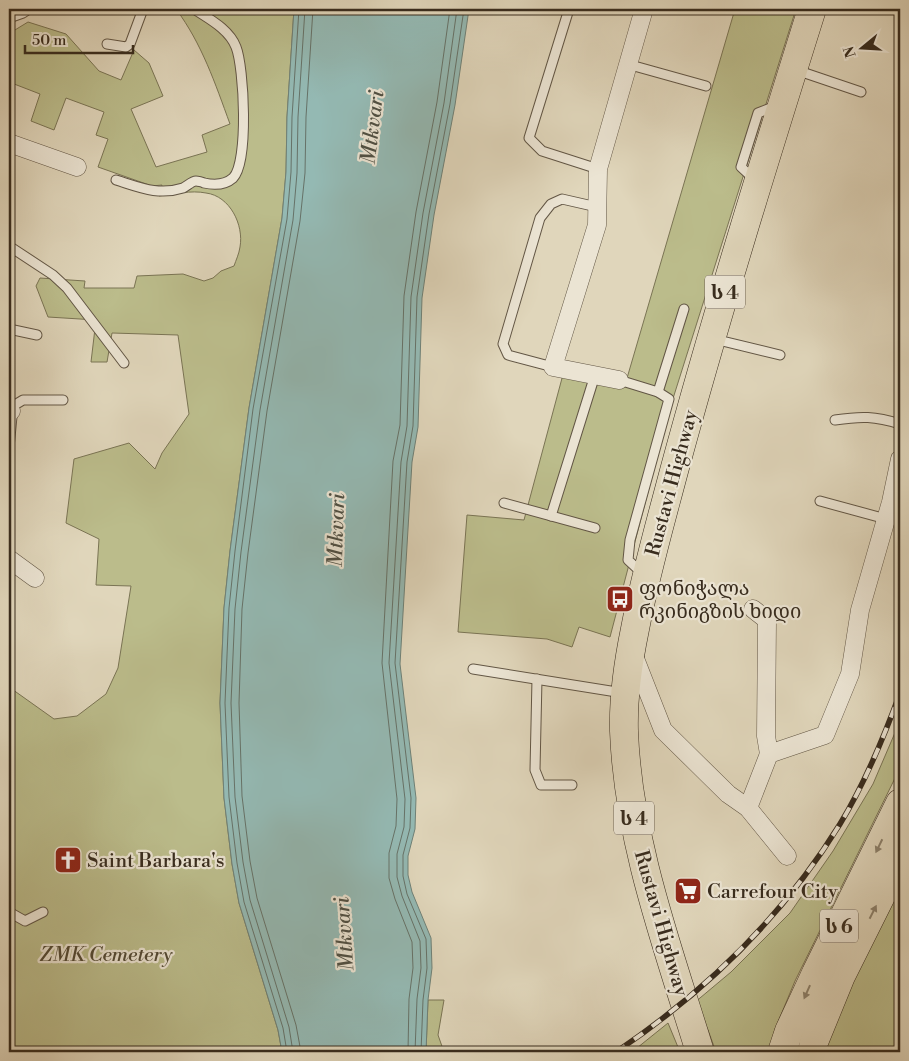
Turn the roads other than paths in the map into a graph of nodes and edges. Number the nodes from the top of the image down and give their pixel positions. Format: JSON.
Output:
{"nodes":[{"id":1,"x":29,"y":9,"type":"edge"},
{"id":2,"x":143,"y":9,"type":"edge"},
{"id":3,"x":194,"y":9,"type":"edge"},
{"id":4,"x":569,"y":9,"type":"edge"},
{"id":5,"x":644,"y":9,"type":"edge"},
{"id":6,"x":812,"y":9,"type":"edge"},
{"id":7,"x":9,"y":18,"type":"edge"},
{"id":8,"x":107,"y":44,"type":"dead end"},
{"id":9,"x":627,"y":64,"type":"junction"},
{"id":10,"x":793,"y":69,"type":"junction"},
{"id":11,"x":706,"y":86,"type":"dead end"},
{"id":12,"x":861,"y":92,"type":"dead end"},
{"id":13,"x":9,"y":143,"type":"edge"},
{"id":14,"x":78,"y":167,"type":"dead end"},
{"id":15,"x":598,"y":170,"type":"junction"},
{"id":16,"x":116,"y":180,"type":"dead end"},
{"id":17,"x":597,"y":207,"type":"junction"},
{"id":18,"x":9,"y":246,"type":"edge"},
{"id":19,"x":684,"y":308,"type":"dead end"},
{"id":20,"x":9,"y":329,"type":"edge"},
{"id":21,"x":36,"y":335,"type":"dead end"},
{"id":22,"x":711,"y":338,"type":"junction"},
{"id":23,"x":780,"y":355,"type":"dead end"},
{"id":24,"x":124,"y":364,"type":"dead end"},
{"id":25,"x":553,"y":367,"type":"junction"},
{"id":26,"x":595,"y":376,"type":"junction"},
{"id":27,"x":619,"y":380,"type":"joint"},
{"id":28,"x":658,"y":392,"type":"junction"},
{"id":29,"x":63,"y":400,"type":"dead end"},
{"id":30,"x":10,"y":410,"type":"edge"},
{"id":31,"x":835,"y":420,"type":"dead end"},
{"id":32,"x":900,"y":424,"type":"edge"},
{"id":33,"x":9,"y":448,"type":"edge"},
{"id":34,"x":900,"y":459,"type":"edge"},
{"id":35,"x":820,"y":501,"type":"dead end"},
{"id":36,"x":504,"y":503,"type":"dead end"},
{"id":37,"x":551,"y":516,"type":"junction"},
{"id":38,"x":886,"y":519,"type":"junction"},
{"id":39,"x":595,"y":528,"type":"dead end"},
{"id":40,"x":9,"y":559,"type":"edge"},
{"id":41,"x":645,"y":576,"type":"junction"},
{"id":42,"x":35,"y":578,"type":"dead end"},
{"id":43,"x":753,"y":609,"type":"dead end"},
{"id":44,"x":631,"y":648,"type":"junction"},
{"id":45,"x":473,"y":669,"type":"dead end"},
{"id":46,"x":537,"y":679,"type":"junction"},
{"id":47,"x":624,"y":693,"type":"junction"},
{"id":48,"x":769,"y":754,"type":"junction"},
{"id":49,"x":572,"y":785,"type":"dead end"},
{"id":50,"x":900,"y":803,"type":"edge"},
{"id":51,"x":748,"y":808,"type":"junction"},
{"id":52,"x":787,"y":856,"type":"dead end"},
{"id":53,"x":900,"y":858,"type":"edge"},
{"id":54,"x":9,"y":912,"type":"edge"},
{"id":55,"x":43,"y":912,"type":"dead end"},
{"id":56,"x":700,"y":1052,"type":"edge"},
{"id":57,"x":782,"y":1052,"type":"edge"},
{"id":58,"x":812,"y":1052,"type":"edge"}],
"edges":[{"from":1,"to":7,"type":"lane"},
{"from":2,"to":8,"type":"lane"},
{"from":3,"to":16,"type":"lane"},
{"from":4,"to":15,"type":"lane"},
{"from":5,"to":9,"type":"street"},
{"from":6,"to":10,"type":"highway","name":"Rustavi Highway","number":"ს 4"},
{"from":9,"to":11,"type":"lane"},
{"from":9,"to":15,"type":"street"},
{"from":10,"to":12,"type":"lane"},
{"from":10,"to":22,"type":"highway","name":"Rustavi Highway","number":"ს 4"},
{"from":13,"to":14,"type":"street"},
{"from":15,"to":17,"type":"street"},
{"from":17,"to":25,"type":"street"},
{"from":17,"to":25,"type":"lane"},
{"from":18,"to":24,"type":"lane"},
{"from":19,"to":28,"type":"lane"},
{"from":20,"to":21,"type":"lane"},
{"from":22,"to":23,"type":"lane"},
{"from":22,"to":41,"type":"highway","name":"Rustavi Highway","number":"ს 4"},
{"from":25,"to":26,"type":"street"},
{"from":26,"to":27,"type":"street"},
{"from":26,"to":37,"type":"lane"},
{"from":27,"to":28,"type":"lane"},
{"from":28,"to":41,"type":"lane"},
{"from":29,"to":30,"type":"lane"},
{"from":30,"to":33,"type":"lane"},
{"from":31,"to":32,"type":"lane"},
{"from":34,"to":38,"type":"street"},
{"from":35,"to":38,"type":"lane"},
{"from":36,"to":37,"type":"lane"},
{"from":37,"to":39,"type":"lane"},
{"from":38,"to":48,"type":"street"},
{"from":40,"to":42,"type":"street"},
{"from":41,"to":44,"type":"highway","name":"Rustavi Highway","number":"ს 4"},
{"from":43,"to":48,"type":"street"},
{"from":44,"to":47,"type":"highway","name":"Rustavi Highway","number":"ს 4"},
{"from":44,"to":51,"type":"street"},
{"from":45,"to":46,"type":"lane"},
{"from":46,"to":47,"type":"lane"},
{"from":46,"to":49,"type":"lane"},
{"from":47,"to":56,"type":"highway","name":"Rustavi Highway","number":"ს 4"},
{"from":48,"to":51,"type":"street"},
{"from":50,"to":57,"type":"highway","number":"ს 6","one_way":true},
{"from":51,"to":52,"type":"street"},
{"from":58,"to":53,"type":"highway","number":"ს 6","one_way":true},
{"from":54,"to":55,"type":"lane"}]}
